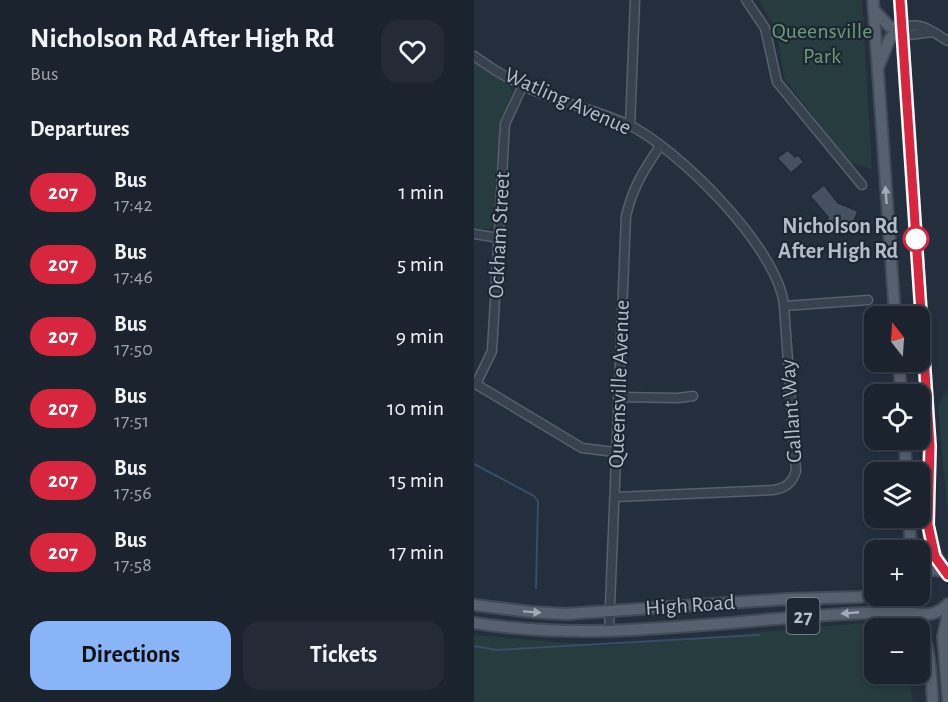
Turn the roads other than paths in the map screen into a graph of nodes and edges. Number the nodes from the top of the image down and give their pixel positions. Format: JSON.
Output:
{"nodes":[{"id":1,"x":635,"y":0,"type":"edge"},
{"id":2,"x":746,"y":0,"type":"edge"},
{"id":3,"x":900,"y":0,"type":"edge"},
{"id":4,"x":873,"y":5,"type":"edge"},
{"id":5,"x":901,"y":29,"type":"junction"},
{"id":6,"x":948,"y":41,"type":"edge"},
{"id":7,"x":474,"y":56,"type":"edge"},
{"id":8,"x":877,"y":71,"type":"junction"},
{"id":9,"x":523,"y":85,"type":"junction"},
{"id":10,"x":630,"y":126,"type":"junction"},
{"id":11,"x":660,"y":146,"type":"junction"},
{"id":12,"x":862,"y":185,"type":"dead end"},
{"id":13,"x":474,"y":234,"type":"edge"},
{"id":14,"x":499,"y":238,"type":"junction"},
{"id":15,"x":868,"y":300,"type":"dead end"},
{"id":16,"x":784,"y":306,"type":"junction"},
{"id":17,"x":895,"y":306,"type":"edge"},
{"id":18,"x":475,"y":383,"type":"edge"},
{"id":19,"x":693,"y":396,"type":"dead end"},
{"id":20,"x":618,"y":398,"type":"junction"},
{"id":21,"x":615,"y":452,"type":"junction"},
{"id":22,"x":616,"y":497,"type":"junction"},
{"id":23,"x":930,"y":571,"type":"edge"},
{"id":24,"x":946,"y":573,"type":"edge"},
{"id":25,"x":864,"y":596,"type":"edge"},
{"id":26,"x":948,"y":604,"type":"edge"},
{"id":27,"x":474,"y":605,"type":"edge"},
{"id":28,"x":906,"y":606,"type":"edge"},
{"id":29,"x":609,"y":612,"type":"junction"},
{"id":30,"x":909,"y":612,"type":"junction"},
{"id":31,"x":948,"y":613,"type":"edge"},
{"id":32,"x":474,"y":623,"type":"edge"},
{"id":33,"x":609,"y":630,"type":"junction"},
{"id":34,"x":948,"y":700,"type":"edge"},
{"id":35,"x":933,"y":702,"type":"edge"}],
"edges":[{"from":1,"to":10,"type":"street"},
{"from":2,"to":12,"type":"street"},
{"from":3,"to":5,"type":"main road"},
{"from":4,"to":5,"type":"main road"},
{"from":4,"to":8,"type":"main road"},
{"from":5,"to":6,"type":"street"},
{"from":5,"to":8,"type":"main road"},
{"from":5,"to":24,"type":"main road"},
{"from":7,"to":9,"type":"street","name":"Watling Avenue"},
{"from":17,"to":8,"type":"main road","one_way":true},
{"from":9,"to":10,"type":"street","name":"Watling Avenue"},
{"from":9,"to":14,"type":"street","name":"Ockham Street"},
{"from":10,"to":11,"type":"street","name":"Watling Avenue"},
{"from":11,"to":16,"type":"street","name":"Watling Avenue"},
{"from":11,"to":20,"type":"street","name":"Queensville Avenue"},
{"from":13,"to":14,"type":"street"},
{"from":14,"to":18,"type":"street","name":"Ockham Street"},
{"from":15,"to":16,"type":"street"},
{"from":16,"to":22,"type":"street","name":"Gallant Way"},
{"from":18,"to":21,"type":"street"},
{"from":19,"to":20,"type":"street"},
{"from":20,"to":21,"type":"street","name":"Queensville Avenue"},
{"from":21,"to":22,"type":"street","name":"Queensville Avenue"},
{"from":22,"to":29,"type":"street","name":"Queensville Avenue"},
{"from":23,"to":24,"type":"main road"},
{"from":25,"to":29,"type":"main road","name":"High Road","number":"27"},
{"from":26,"to":30,"type":"main road","name":"High Road"},
{"from":27,"to":29,"type":"main road","name":"High Road","number":"27","one_way":true},
{"from":28,"to":30,"type":"main road"},
{"from":29,"to":33,"type":"street","name":"Queensville Avenue"},
{"from":30,"to":33,"type":"main road","name":"High Road","number":"27","one_way":true},
{"from":30,"to":35,"type":"main road"},
{"from":31,"to":34,"type":"main road"},
{"from":32,"to":33,"type":"main road","name":"High Road","number":"27"}]}
